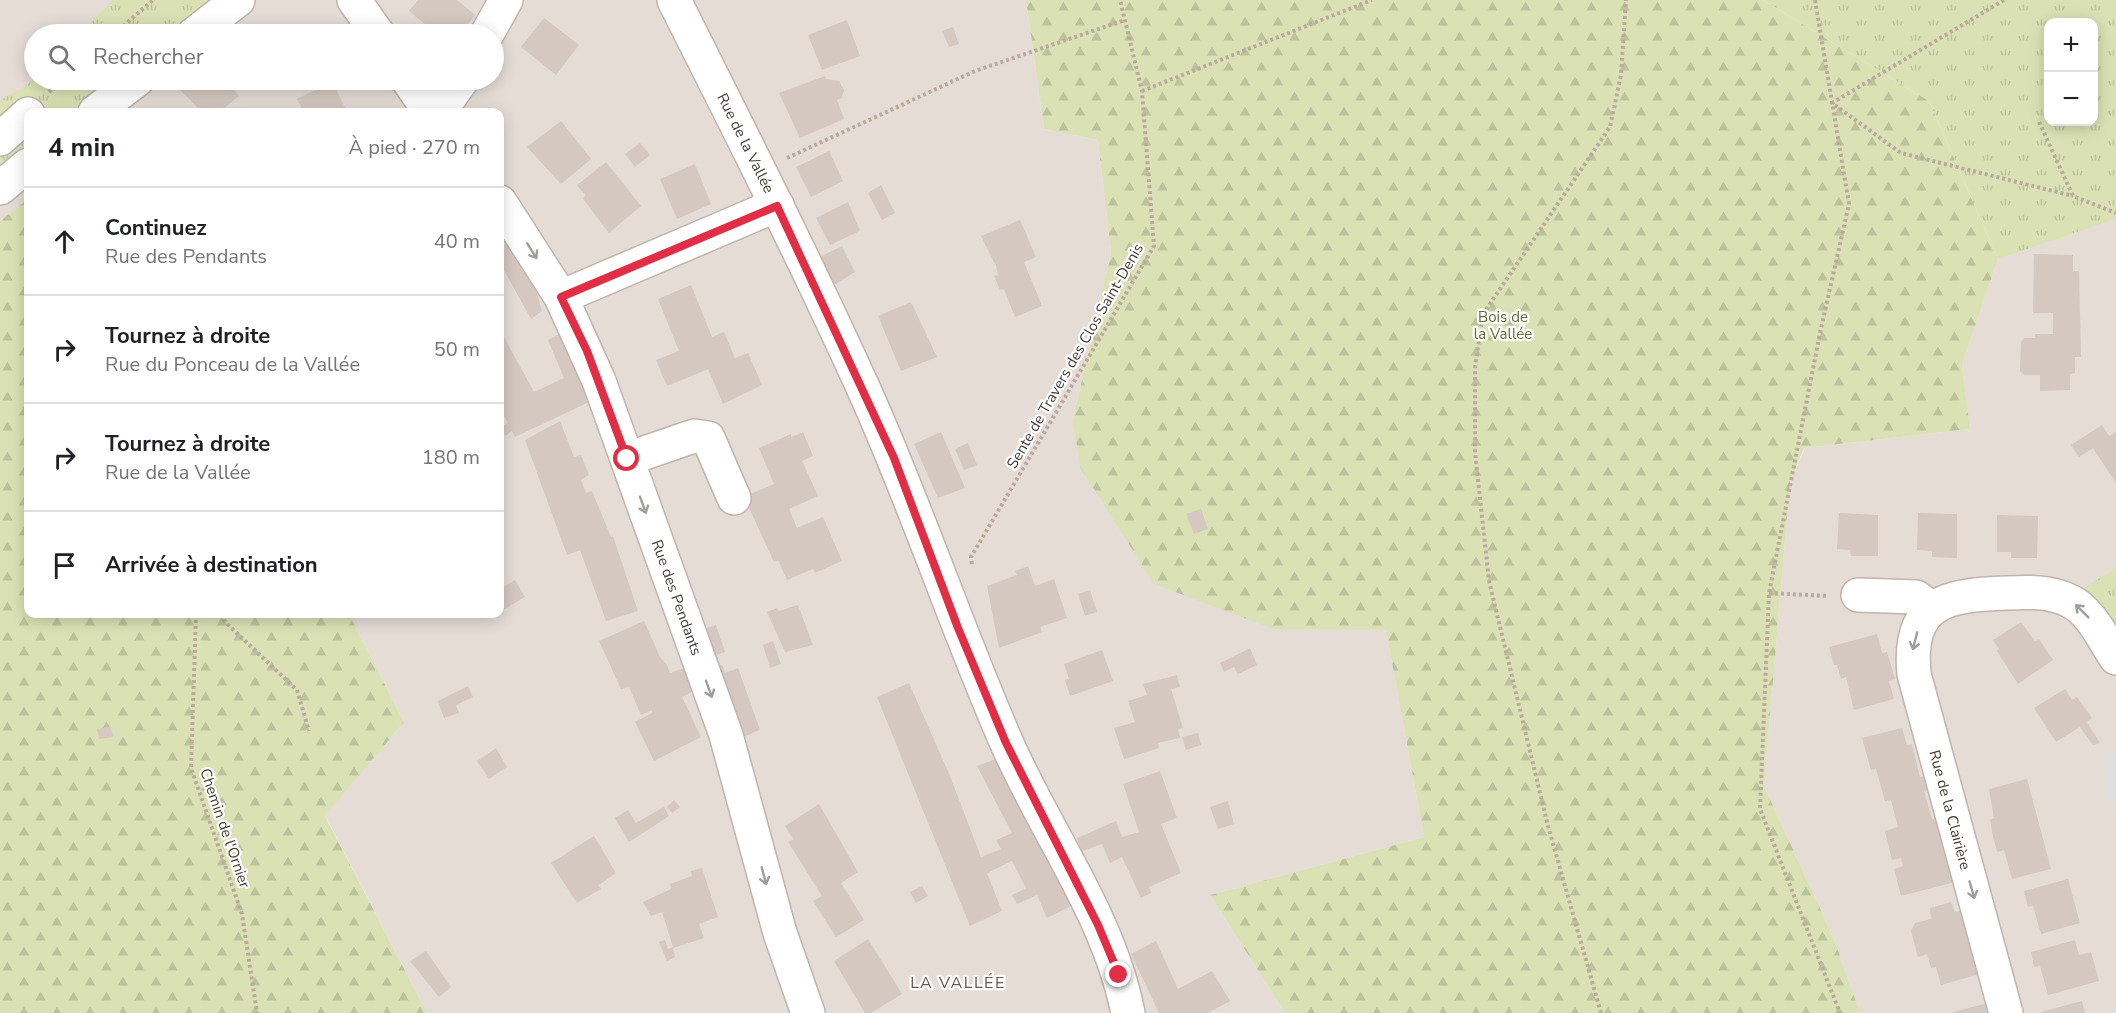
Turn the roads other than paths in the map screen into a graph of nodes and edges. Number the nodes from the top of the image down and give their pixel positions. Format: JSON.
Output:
{"nodes":[{"id":1,"x":238,"y":0,"type":"edge"},
{"id":2,"x":354,"y":0,"type":"edge"},
{"id":3,"x":506,"y":0,"type":"edge"},
{"id":4,"x":674,"y":0,"type":"edge"},
{"id":5,"x":207,"y":24,"type":"edge"},
{"id":6,"x":371,"y":24,"type":"edge"},
{"id":7,"x":493,"y":24,"type":"edge"},
{"id":8,"x":124,"y":90,"type":"edge"},
{"id":9,"x":415,"y":90,"type":"edge"},
{"id":10,"x":455,"y":90,"type":"edge"},
{"id":11,"x":100,"y":108,"type":"edge"},
{"id":12,"x":427,"y":108,"type":"edge"},
{"id":13,"x":442,"y":108,"type":"edge"},
{"id":14,"x":24,"y":117,"type":"edge"},
{"id":15,"x":0,"y":139,"type":"edge"},
{"id":16,"x":24,"y":168,"type":"edge"},
{"id":17,"x":0,"y":188,"type":"edge"},
{"id":18,"x":777,"y":206,"type":"junction"},
{"id":19,"x":504,"y":208,"type":"edge"},
{"id":20,"x":561,"y":297,"type":"junction"},
{"id":21,"x":627,"y":459,"type":"junction"},
{"id":22,"x":734,"y":498,"type":"dead end"},
{"id":23,"x":1848,"y":596,"type":"road end"},
{"id":24,"x":1932,"y":609,"type":"junction"},
{"id":25,"x":2116,"y":658,"type":"edge"},
{"id":26,"x":808,"y":1013,"type":"edge"},
{"id":27,"x":1128,"y":1013,"type":"edge"},
{"id":28,"x":2006,"y":1013,"type":"edge"}],
"edges":[{"from":1,"to":5,"type":"street"},
{"from":2,"to":6,"type":"street"},
{"from":3,"to":7,"type":"street"},
{"from":4,"to":18,"type":"street","name":"Rue de la Vallée"},
{"from":8,"to":11,"type":"street"},
{"from":9,"to":12,"type":"street"},
{"from":10,"to":13,"type":"street"},
{"from":14,"to":15,"type":"street"},
{"from":16,"to":17,"type":"street"},
{"from":18,"to":20,"type":"street"},
{"from":18,"to":27,"type":"street","name":"Rue de la Vallée"},
{"from":19,"to":20,"type":"street","name":"Rue des Pendants","one_way":true},
{"from":20,"to":21,"type":"street","name":"Rue des Pendants"},
{"from":21,"to":22,"type":"street"},
{"from":21,"to":26,"type":"street","name":"Rue des Pendants","one_way":true},
{"from":23,"to":24,"type":"street"},
{"from":25,"to":24,"type":"street","one_way":true},
{"from":24,"to":28,"type":"street","name":"Rue de la Clairière","one_way":true}]}
